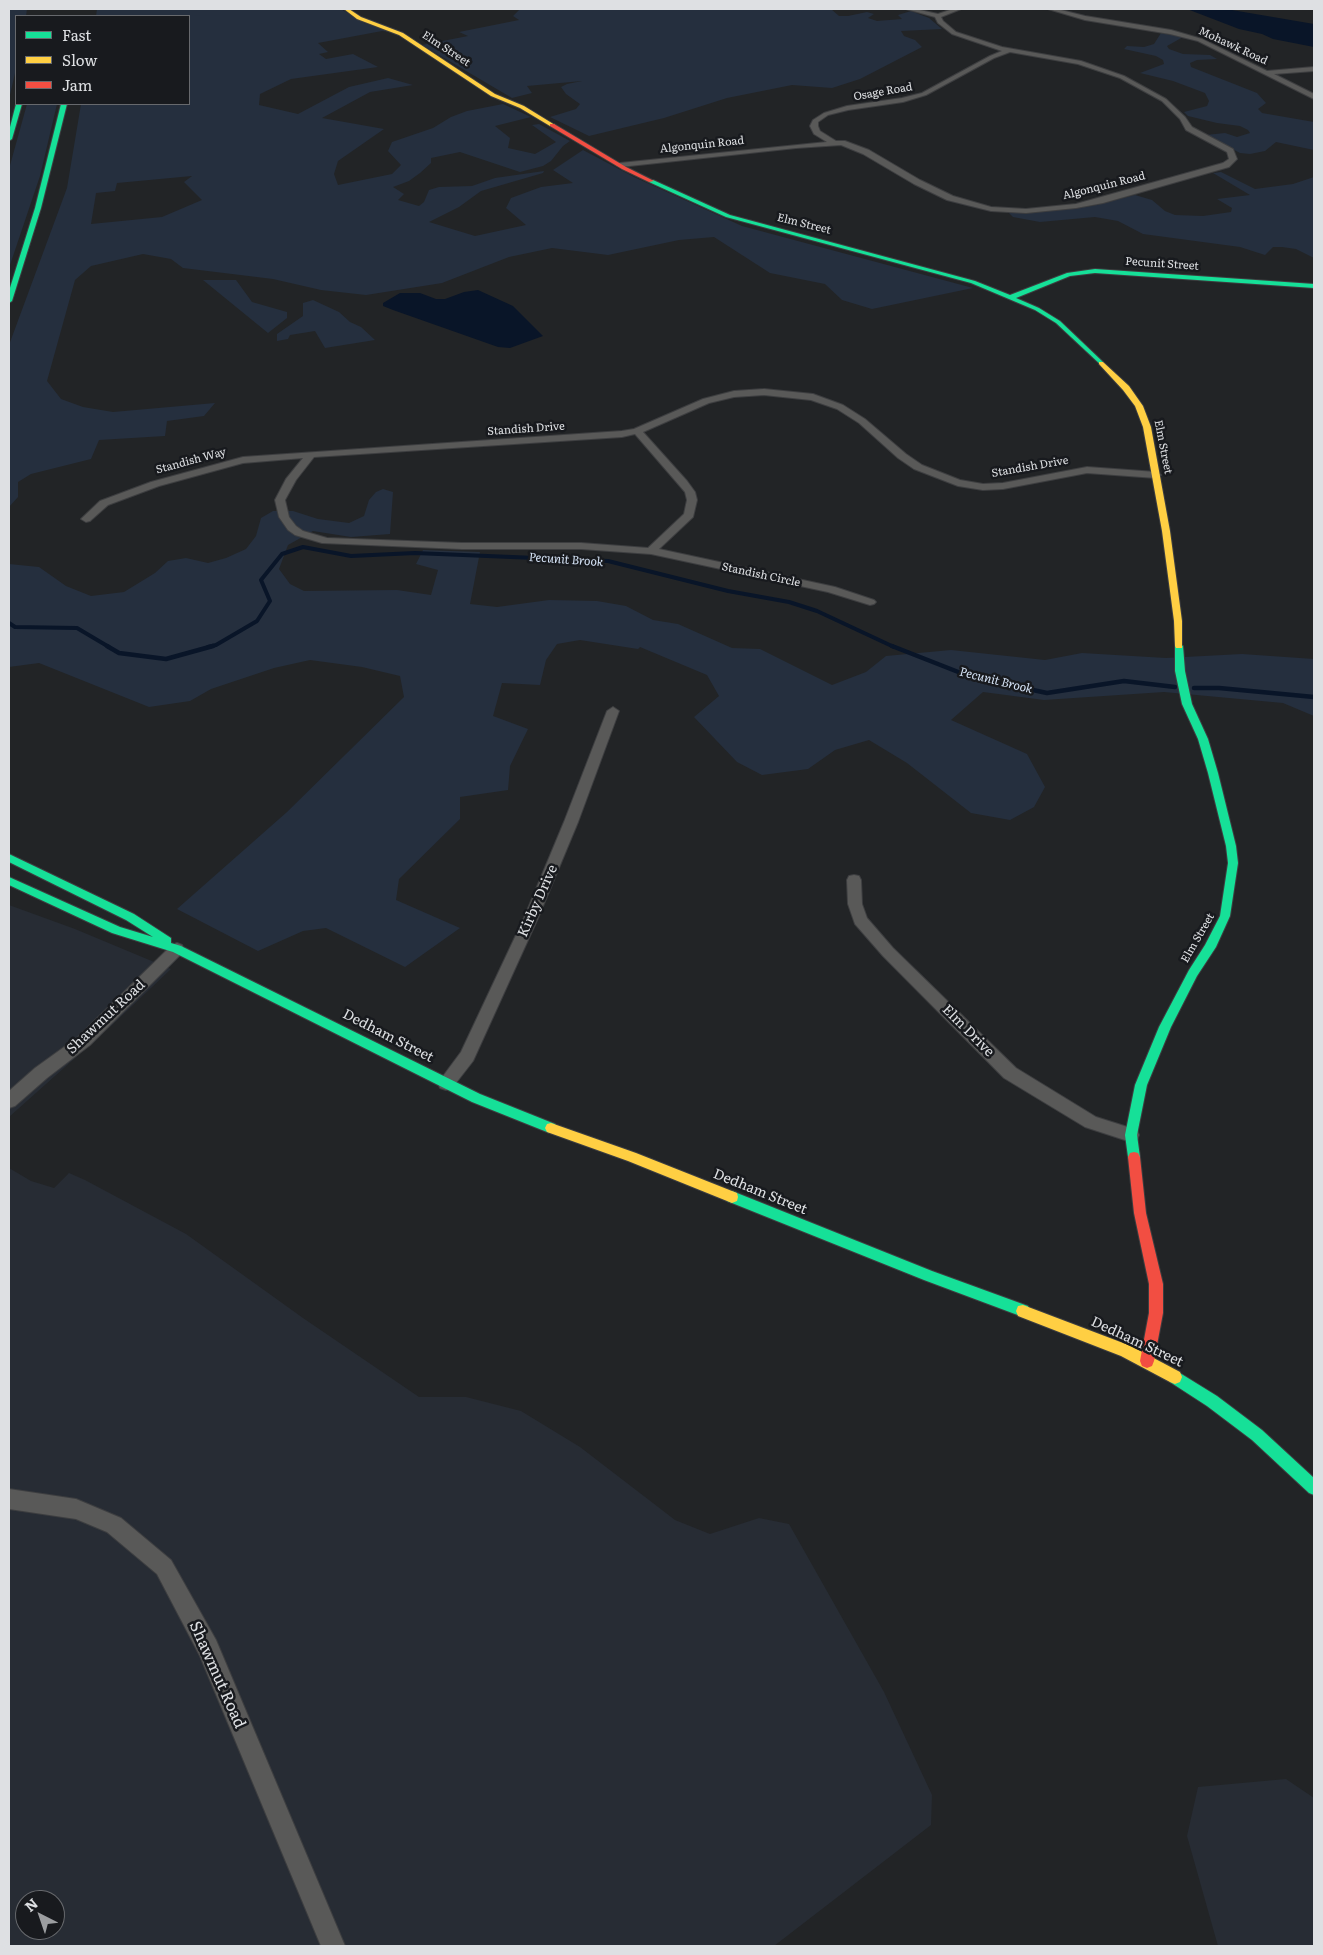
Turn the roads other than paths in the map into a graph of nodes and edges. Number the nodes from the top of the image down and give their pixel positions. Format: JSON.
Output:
{"nodes":[{"id":1,"x":346,"y":9,"type":"edge"},
{"id":2,"x":909,"y":9,"type":"edge"},
{"id":3,"x":958,"y":9,"type":"edge"},
{"id":4,"x":1051,"y":9,"type":"edge"},
{"id":5,"x":938,"y":16,"type":"junction"},
{"id":6,"x":1008,"y":51,"type":"junction"},
{"id":7,"x":1314,"y":69,"type":"edge"},
{"id":8,"x":1268,"y":73,"type":"junction"},
{"id":9,"x":1314,"y":97,"type":"edge"},
{"id":10,"x":18,"y":105,"type":"edge"},
{"id":11,"x":64,"y":105,"type":"edge"},
{"id":12,"x":9,"y":139,"type":"edge"},
{"id":13,"x":834,"y":143,"type":"junction"},
{"id":14,"x":620,"y":165,"type":"junction"},
{"id":15,"x":1314,"y":286,"type":"edge"},
{"id":16,"x":1012,"y":297,"type":"junction"},
{"id":17,"x":9,"y":301,"type":"edge"},
{"id":18,"x":637,"y":431,"type":"junction"},
{"id":19,"x":311,"y":454,"type":"junction"},
{"id":20,"x":1156,"y":475,"type":"junction"},
{"id":21,"x":86,"y":519,"type":"dead end"},
{"id":22,"x":651,"y":551,"type":"junction"},
{"id":23,"x":870,"y":602,"type":"dead end"},
{"id":24,"x":612,"y":711,"type":"dead end"},
{"id":25,"x":9,"y":858,"type":"edge"},
{"id":26,"x":854,"y":880,"type":"dead end"},
{"id":27,"x":9,"y":881,"type":"edge"},
{"id":28,"x":176,"y":949,"type":"junction"},
{"id":29,"x":446,"y":1083,"type":"junction"},
{"id":30,"x":9,"y":1101,"type":"edge"},
{"id":31,"x":1131,"y":1135,"type":"junction"},
{"id":32,"x":1147,"y":1361,"type":"junction"},
{"id":33,"x":1314,"y":1488,"type":"edge"},
{"id":34,"x":9,"y":1499,"type":"edge"},
{"id":35,"x":333,"y":1946,"type":"edge"}],
"edges":[{"from":1,"to":14,"type":"main road","name":"Elm Street"},
{"from":2,"to":5,"type":"street"},
{"from":3,"to":5,"type":"street"},
{"from":4,"to":8,"type":"street","name":"Mohawk Road"},
{"from":5,"to":6,"type":"street","name":"Algonquin Road"},
{"from":6,"to":13,"type":"street","name":"Osage Road"},
{"from":6,"to":13,"type":"street","name":"Algonquin Road"},
{"from":7,"to":8,"type":"street"},
{"from":8,"to":9,"type":"street","name":"Mohawk Road"},
{"from":10,"to":12,"type":"main road"},
{"from":11,"to":17,"type":"main road"},
{"from":13,"to":14,"type":"street","name":"Algonquin Road"},
{"from":14,"to":16,"type":"main road","name":"Elm Street"},
{"from":15,"to":16,"type":"main road","name":"Pecunit Street"},
{"from":16,"to":20,"type":"main road","name":"Elm Street"},
{"from":18,"to":19,"type":"street","name":"Standish Drive"},
{"from":18,"to":20,"type":"street","name":"Standish Drive"},
{"from":18,"to":22,"type":"street"},
{"from":19,"to":21,"type":"street","name":"Standish Way"},
{"from":19,"to":22,"type":"street"},
{"from":20,"to":31,"type":"main road","name":"Elm Street"},
{"from":22,"to":23,"type":"street","name":"Standish Circle"},
{"from":24,"to":29,"type":"street","name":"Kirby Drive"},
{"from":25,"to":28,"type":"main road","name":"Dedham Street"},
{"from":26,"to":31,"type":"street","name":"Elm Drive"},
{"from":27,"to":28,"type":"main road","name":"Dedham Street"},
{"from":28,"to":29,"type":"main road","name":"Dedham Street"},
{"from":28,"to":30,"type":"street","name":"Shawmut Road"},
{"from":29,"to":32,"type":"main road","name":"Dedham Street"},
{"from":31,"to":32,"type":"main road","name":"Elm Street"},
{"from":32,"to":33,"type":"main road","name":"Dedham Street"},
{"from":34,"to":35,"type":"street","name":"Shawmut Road"}]}
